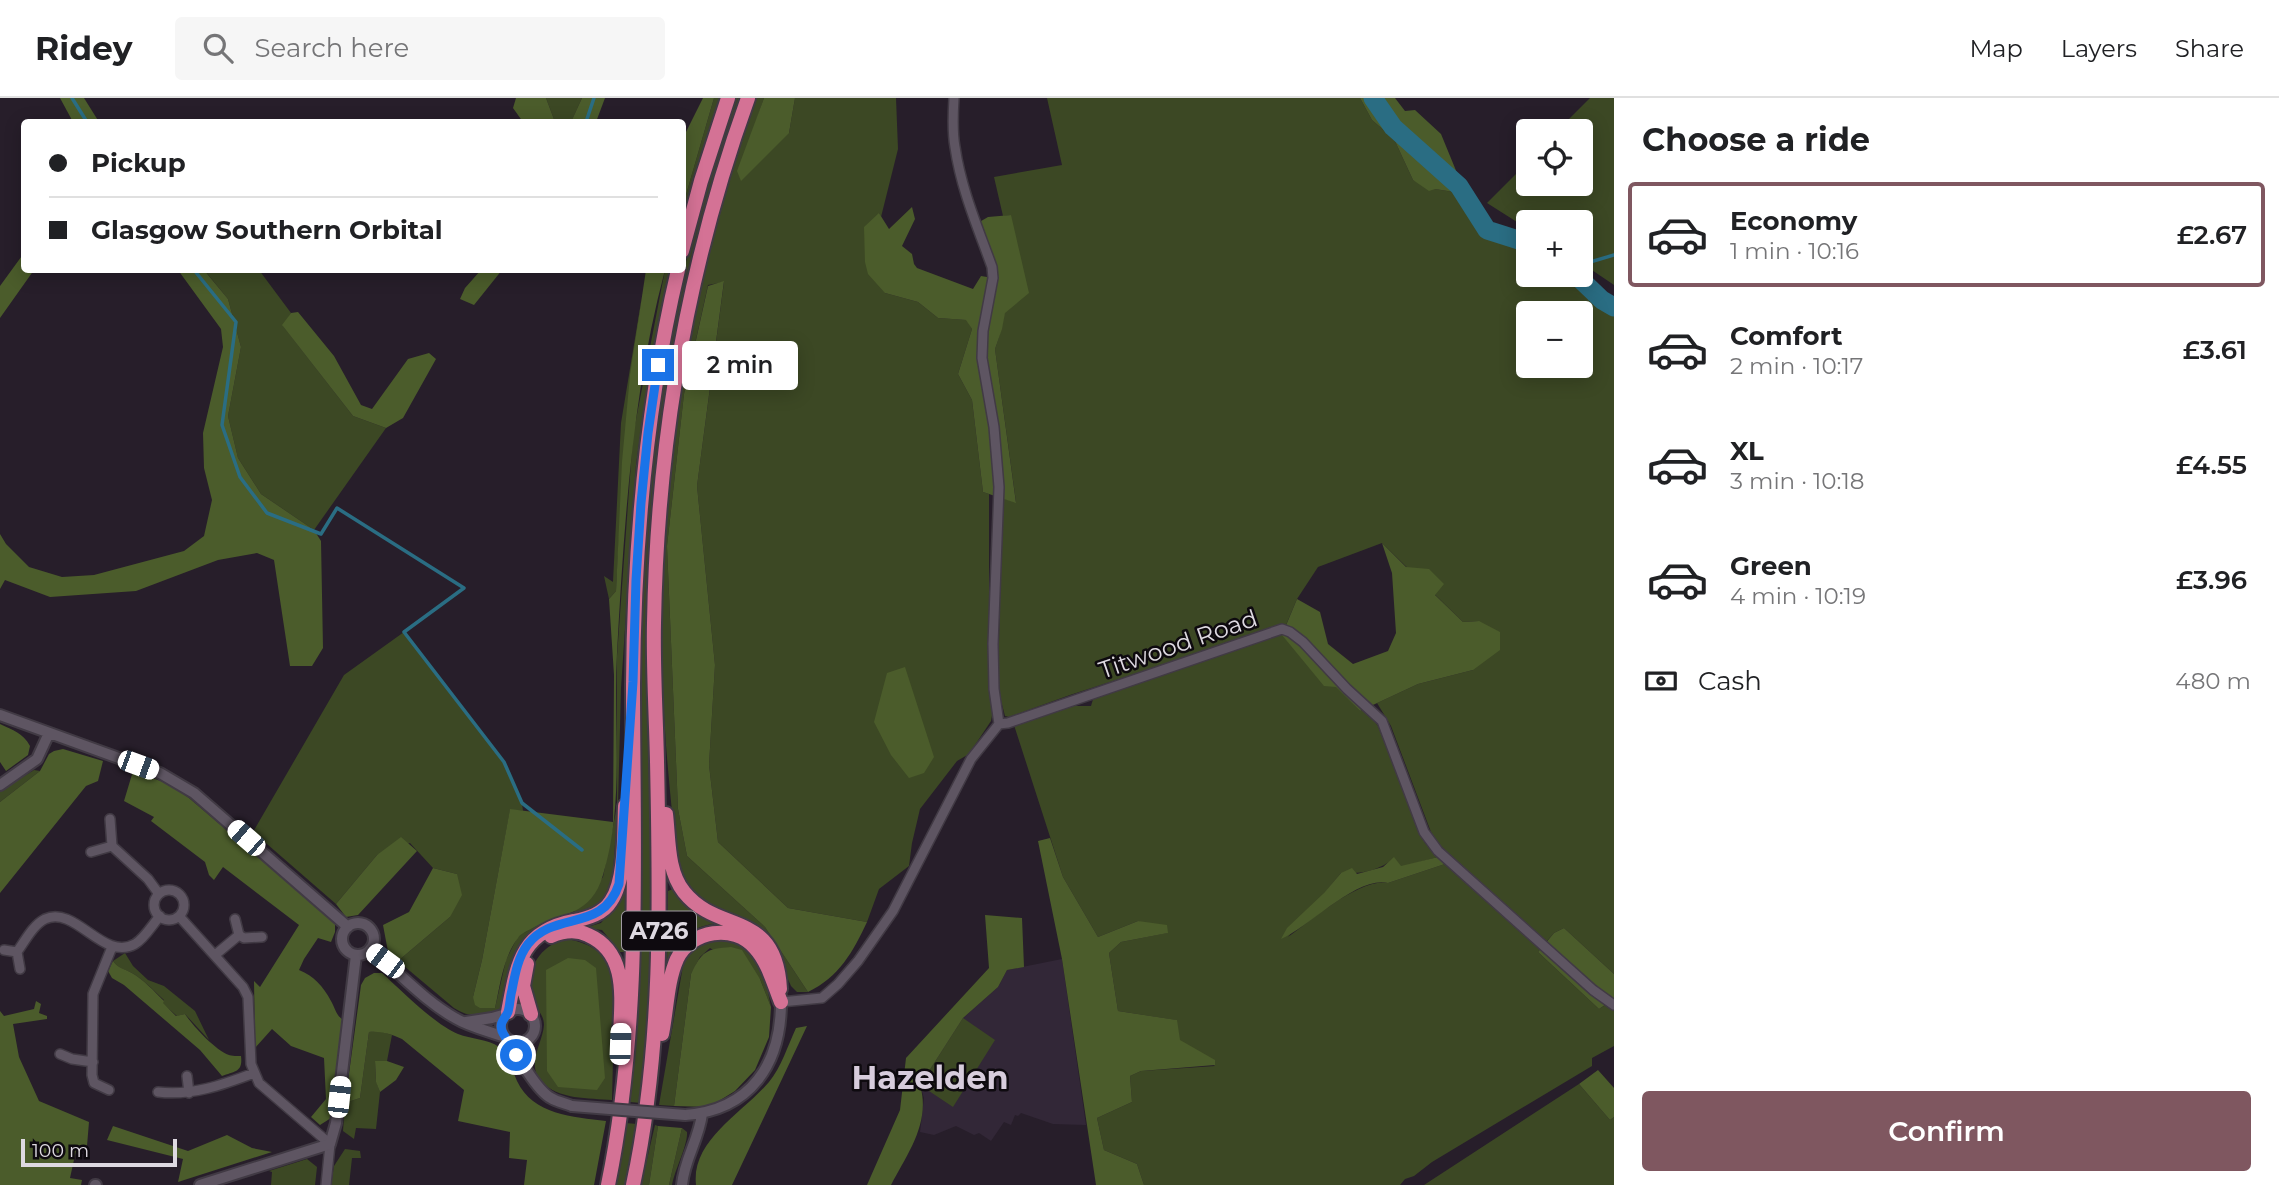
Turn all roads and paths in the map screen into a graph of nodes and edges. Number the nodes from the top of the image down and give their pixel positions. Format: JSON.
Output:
{"nodes":[{"id":1,"x":728,"y":98,"type":"edge"},
{"id":2,"x":748,"y":98,"type":"edge"},
{"id":3,"x":954,"y":98,"type":"edge"},
{"id":4,"x":686,"y":236,"type":"edge"},
{"id":5,"x":677,"y":273,"type":"edge"},
{"id":6,"x":633,"y":682,"type":"junction"},
{"id":7,"x":0,"y":715,"type":"edge"},
{"id":8,"x":655,"y":718,"type":"junction"},
{"id":9,"x":999,"y":724,"type":"junction"},
{"id":10,"x":48,"y":733,"type":"junction"},
{"id":11,"x":0,"y":785,"type":"edge"},
{"id":12,"x":110,"y":819,"type":"dead end"},
{"id":13,"x":112,"y":846,"type":"junction"},
{"id":14,"x":91,"y":852,"type":"dead end"},
{"id":15,"x":159,"y":894,"type":"junction"},
{"id":16,"x":160,"y":916,"type":"junction"},
{"id":17,"x":179,"y":916,"type":"junction"},
{"id":18,"x":235,"y":919,"type":"dead end"},
{"id":19,"x":348,"y":927,"type":"junction"},
{"id":20,"x":239,"y":935,"type":"junction"},
{"id":21,"x":262,"y":937,"type":"dead end"},
{"id":22,"x":113,"y":947,"type":"junction"},
{"id":23,"x":370,"y":949,"type":"junction"},
{"id":24,"x":4,"y":950,"type":"dead end"},
{"id":25,"x":17,"y":952,"type":"junction"},
{"id":26,"x":215,"y":955,"type":"junction"},
{"id":27,"x":356,"y":955,"type":"junction"},
{"id":28,"x":20,"y":969,"type":"dead end"},
{"id":29,"x":781,"y":1002,"type":"junction"},
{"id":30,"x":1614,"y":1005,"type":"edge"},
{"id":31,"x":507,"y":1013,"type":"junction"},
{"id":32,"x":531,"y":1014,"type":"junction"},
{"id":33,"x":463,"y":1022,"type":"junction"},
{"id":34,"x":531,"y":1038,"type":"junction"},
{"id":35,"x":507,"y":1039,"type":"junction"},
{"id":36,"x":61,"y":1054,"type":"dead end"},
{"id":37,"x":93,"y":1062,"type":"junction"},
{"id":38,"x":529,"y":1071,"type":"junction"},
{"id":39,"x":254,"y":1073,"type":"junction"},
{"id":40,"x":187,"y":1076,"type":"dead end"},
{"id":41,"x":109,"y":1090,"type":"dead end"},
{"id":42,"x":158,"y":1092,"type":"dead end"},
{"id":43,"x":190,"y":1093,"type":"junction"},
{"id":44,"x":702,"y":1114,"type":"junction"},
{"id":45,"x":616,"y":1140,"type":"junction"},
{"id":46,"x":641,"y":1142,"type":"junction"},
{"id":47,"x":330,"y":1144,"type":"junction"},
{"id":48,"x":200,"y":1185,"type":"edge"},
{"id":49,"x":326,"y":1185,"type":"edge"},
{"id":50,"x":608,"y":1185,"type":"edge"},
{"id":51,"x":633,"y":1185,"type":"edge"},
{"id":52,"x":682,"y":1185,"type":"edge"}],
"edges":[{"from":1,"to":4,"type":"highway"},
{"from":2,"to":8,"type":"highway","number":"A726"},
{"from":3,"to":9,"type":"street"},
{"from":5,"to":6,"type":"highway","number":"A726"},
{"from":6,"to":31,"type":"highway"},
{"from":6,"to":45,"type":"highway","number":"A726"},
{"from":7,"to":10,"type":"street"},
{"from":8,"to":29,"type":"highway"},
{"from":8,"to":46,"type":"highway","number":"A726"},
{"from":9,"to":29,"type":"street"},
{"from":9,"to":30,"type":"street","name":"Titwood Road"},
{"from":10,"to":11,"type":"street"},
{"from":10,"to":19,"type":"street"},
{"from":12,"to":13,"type":"street"},
{"from":13,"to":14,"type":"street"},
{"from":13,"to":15,"type":"street"},
{"from":15,"to":16,"type":"street"},
{"from":15,"to":17,"type":"street"},
{"from":16,"to":17,"type":"street"},
{"from":16,"to":22,"type":"street"},
{"from":17,"to":26,"type":"street"},
{"from":18,"to":20,"type":"street"},
{"from":19,"to":23,"type":"street"},
{"from":19,"to":27,"type":"street"},
{"from":20,"to":21,"type":"street"},
{"from":20,"to":26,"type":"street"},
{"from":22,"to":25,"type":"street"},
{"from":22,"to":37,"type":"street"},
{"from":23,"to":27,"type":"street"},
{"from":23,"to":33,"type":"street"},
{"from":24,"to":25,"type":"street"},
{"from":25,"to":28,"type":"street"},
{"from":26,"to":39,"type":"street"},
{"from":27,"to":47,"type":"street"},
{"from":29,"to":44,"type":"street"},
{"from":29,"to":46,"type":"highway"},
{"from":31,"to":32,"type":"street"},
{"from":31,"to":33,"type":"street"},
{"from":31,"to":35,"type":"street"},
{"from":32,"to":34,"type":"street"},
{"from":32,"to":45,"type":"highway"},
{"from":33,"to":35,"type":"street"},
{"from":34,"to":35,"type":"street"},
{"from":34,"to":38,"type":"street"},
{"from":35,"to":38,"type":"street"},
{"from":36,"to":37,"type":"street"},
{"from":37,"to":41,"type":"street"},
{"from":38,"to":44,"type":"street","bridge":true},
{"from":39,"to":43,"type":"street"},
{"from":39,"to":47,"type":"street"},
{"from":40,"to":43,"type":"street"},
{"from":42,"to":43,"type":"street"},
{"from":44,"to":52,"type":"street"},
{"from":45,"to":50,"type":"highway","number":"A726"},
{"from":46,"to":51,"type":"highway","number":"A726"},
{"from":47,"to":48,"type":"street"},
{"from":47,"to":49,"type":"street"}]}
